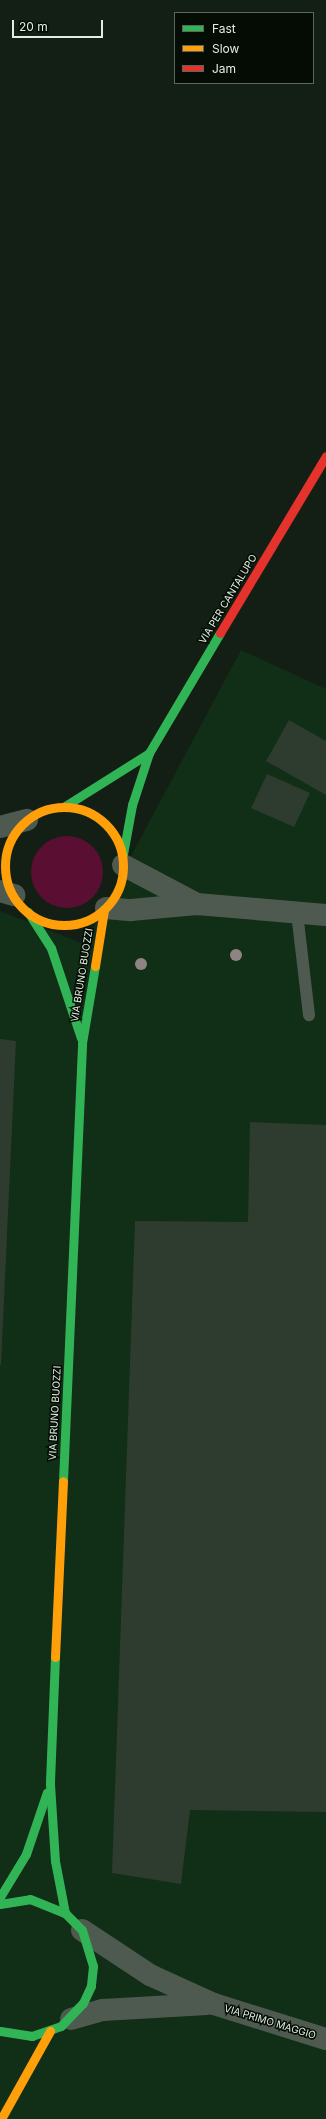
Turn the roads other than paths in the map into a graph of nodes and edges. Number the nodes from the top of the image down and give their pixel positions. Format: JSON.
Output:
{"nodes":[{"id":1,"x":326,"y":456,"type":"edge"},
{"id":2,"x":149,"y":753,"type":"junction"},
{"id":3,"x":65,"y":806,"type":"junction"},
{"id":4,"x":27,"y":820,"type":"junction"},
{"id":5,"x":0,"y":827,"type":"edge"},
{"id":6,"x":123,"y":860,"type":"junction"},
{"id":7,"x":14,"y":899,"type":"edge"},
{"id":8,"x":197,"y":904,"type":"junction"},
{"id":9,"x":105,"y":909,"type":"junction"},
{"id":10,"x":297,"y":913,"type":"junction"},
{"id":11,"x":326,"y":916,"type":"edge"},
{"id":12,"x":309,"y":1015,"type":"dead end"},
{"id":13,"x":82,"y":1043,"type":"junction"},
{"id":14,"x":50,"y":1784,"type":"junction"},
{"id":15,"x":0,"y":1896,"type":"edge"},
{"id":16,"x":0,"y":1904,"type":"edge"},
{"id":17,"x":65,"y":1913,"type":"junction"},
{"id":18,"x":82,"y":1930,"type":"junction"},
{"id":19,"x":214,"y":2004,"type":"junction"},
{"id":20,"x":71,"y":2019,"type":"junction"},
{"id":21,"x":0,"y":2031,"type":"edge"},
{"id":22,"x":50,"y":2032,"type":"junction"},
{"id":23,"x":326,"y":2039,"type":"edge"},
{"id":24,"x":1,"y":2119,"type":"edge"}],
"edges":[{"from":1,"to":2,"type":"street","name":"VIA PER CANTALUPO"},
{"from":2,"to":3,"type":"street","name":"VIA PER CANTALUPO"},
{"from":2,"to":6,"type":"street","name":"VIA PER CANTALUPO"},
{"from":3,"to":4,"type":"street"},
{"from":3,"to":6,"type":"street"},
{"from":4,"to":5,"type":"street"},
{"from":4,"to":7,"type":"street"},
{"from":6,"to":8,"type":"street"},
{"from":6,"to":9,"type":"street"},
{"from":7,"to":9,"type":"street"},
{"from":7,"to":13,"type":"street","name":"VIA BRUNO BUOZZI"},
{"from":8,"to":9,"type":"street"},
{"from":8,"to":10,"type":"street"},
{"from":9,"to":13,"type":"street","name":"VIA BRUNO BUOZZI"},
{"from":10,"to":11,"type":"street"},
{"from":10,"to":12,"type":"lane"},
{"from":13,"to":14,"type":"street","name":"VIA BRUNO BUOZZI"},
{"from":14,"to":15,"type":"street","name":"VIA BRUNO BUOZZI"},
{"from":14,"to":17,"type":"street","name":"VIA BRUNO BUOZZI"},
{"from":16,"to":17,"type":"street"},
{"from":17,"to":18,"type":"street"},
{"from":18,"to":19,"type":"street","name":"VIA PRIMO MAGGIO"},
{"from":18,"to":20,"type":"street"},
{"from":19,"to":20,"type":"street","name":"VIA PRIMO MAGGIO"},
{"from":19,"to":23,"type":"street","name":"VIA PRIMO MAGGIO"},
{"from":20,"to":22,"type":"street"},
{"from":21,"to":22,"type":"street"},
{"from":22,"to":24,"type":"street"}]}
